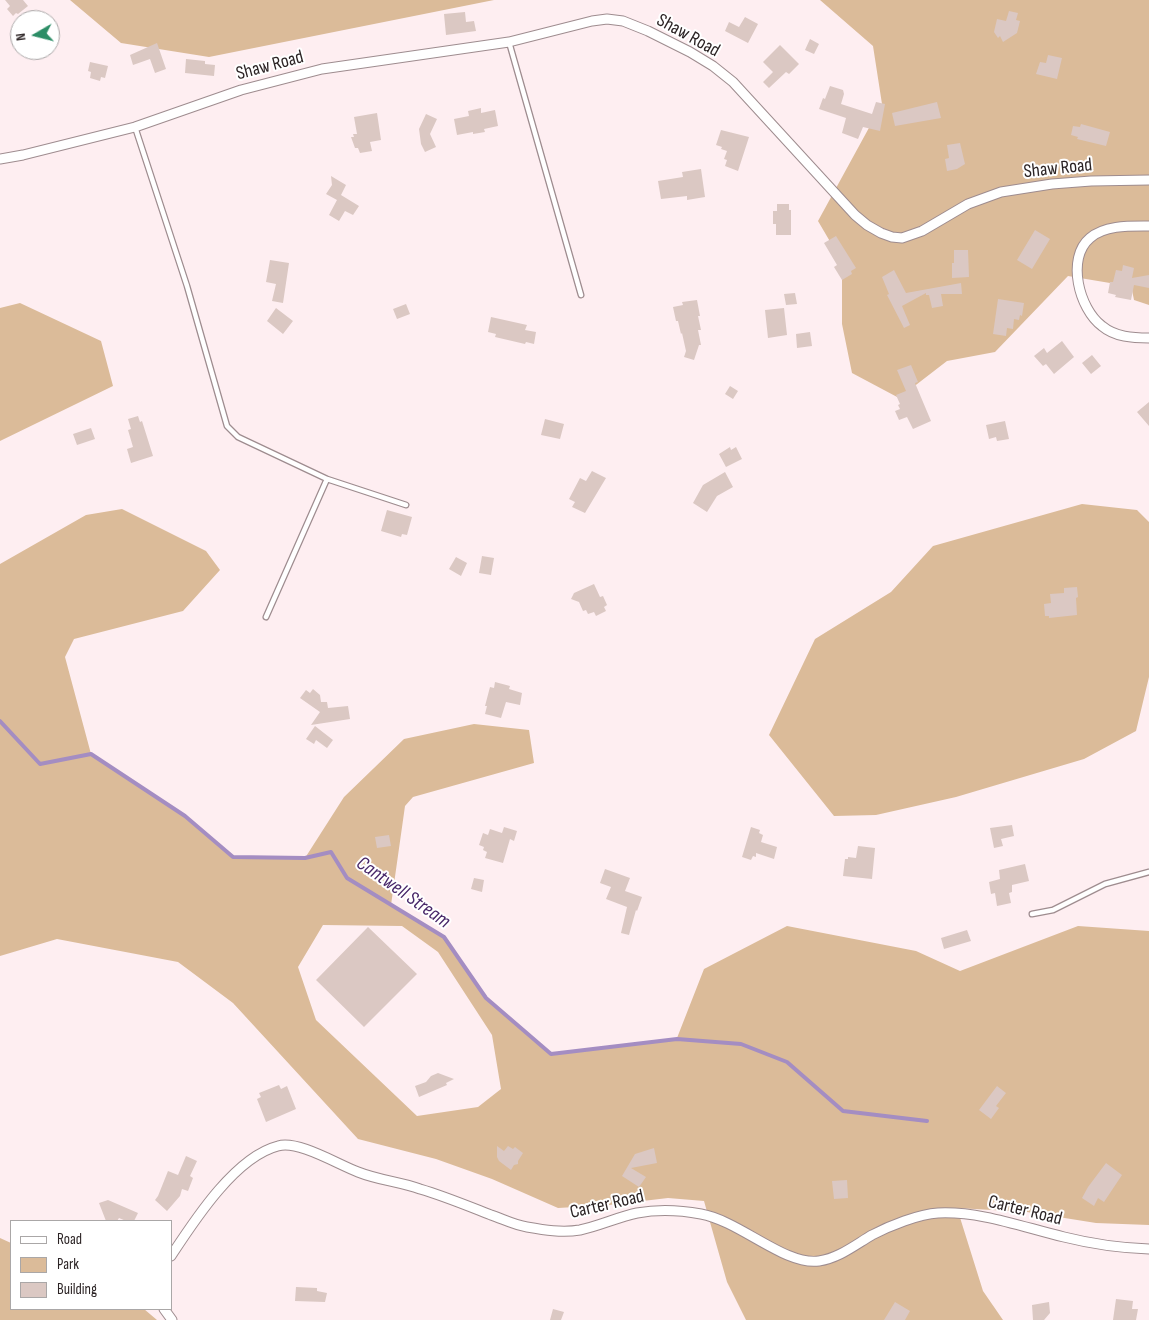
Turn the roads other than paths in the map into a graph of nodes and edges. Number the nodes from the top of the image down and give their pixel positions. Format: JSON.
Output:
{"nodes":[{"id":1,"x":509,"y":42,"type":"junction"},
{"id":2,"x":135,"y":127,"type":"junction"},
{"id":3,"x":0,"y":159,"type":"edge"},
{"id":4,"x":1149,"y":180,"type":"edge"},
{"id":5,"x":1149,"y":226,"type":"edge"},
{"id":6,"x":581,"y":295,"type":"dead end"},
{"id":7,"x":1149,"y":338,"type":"edge"},
{"id":8,"x":327,"y":478,"type":"junction"},
{"id":9,"x":406,"y":505,"type":"dead end"},
{"id":10,"x":266,"y":617,"type":"dead end"},
{"id":11,"x":1149,"y":872,"type":"edge"},
{"id":12,"x":1032,"y":914,"type":"dead end"},
{"id":13,"x":1149,"y":1249,"type":"edge"},
{"id":14,"x":172,"y":1255,"type":"edge"}],
"edges":[{"from":1,"to":2,"type":"street","name":"Shaw Road"},
{"from":1,"to":4,"type":"street","name":"Shaw Road"},
{"from":1,"to":6,"type":"lane"},
{"from":2,"to":3,"type":"street","name":"Shaw Road"},
{"from":2,"to":8,"type":"lane"},
{"from":5,"to":7,"type":"street"},
{"from":8,"to":9,"type":"lane"},
{"from":8,"to":10,"type":"lane"},
{"from":11,"to":12,"type":"lane"},
{"from":13,"to":14,"type":"street","name":"Carter Road"}]}
